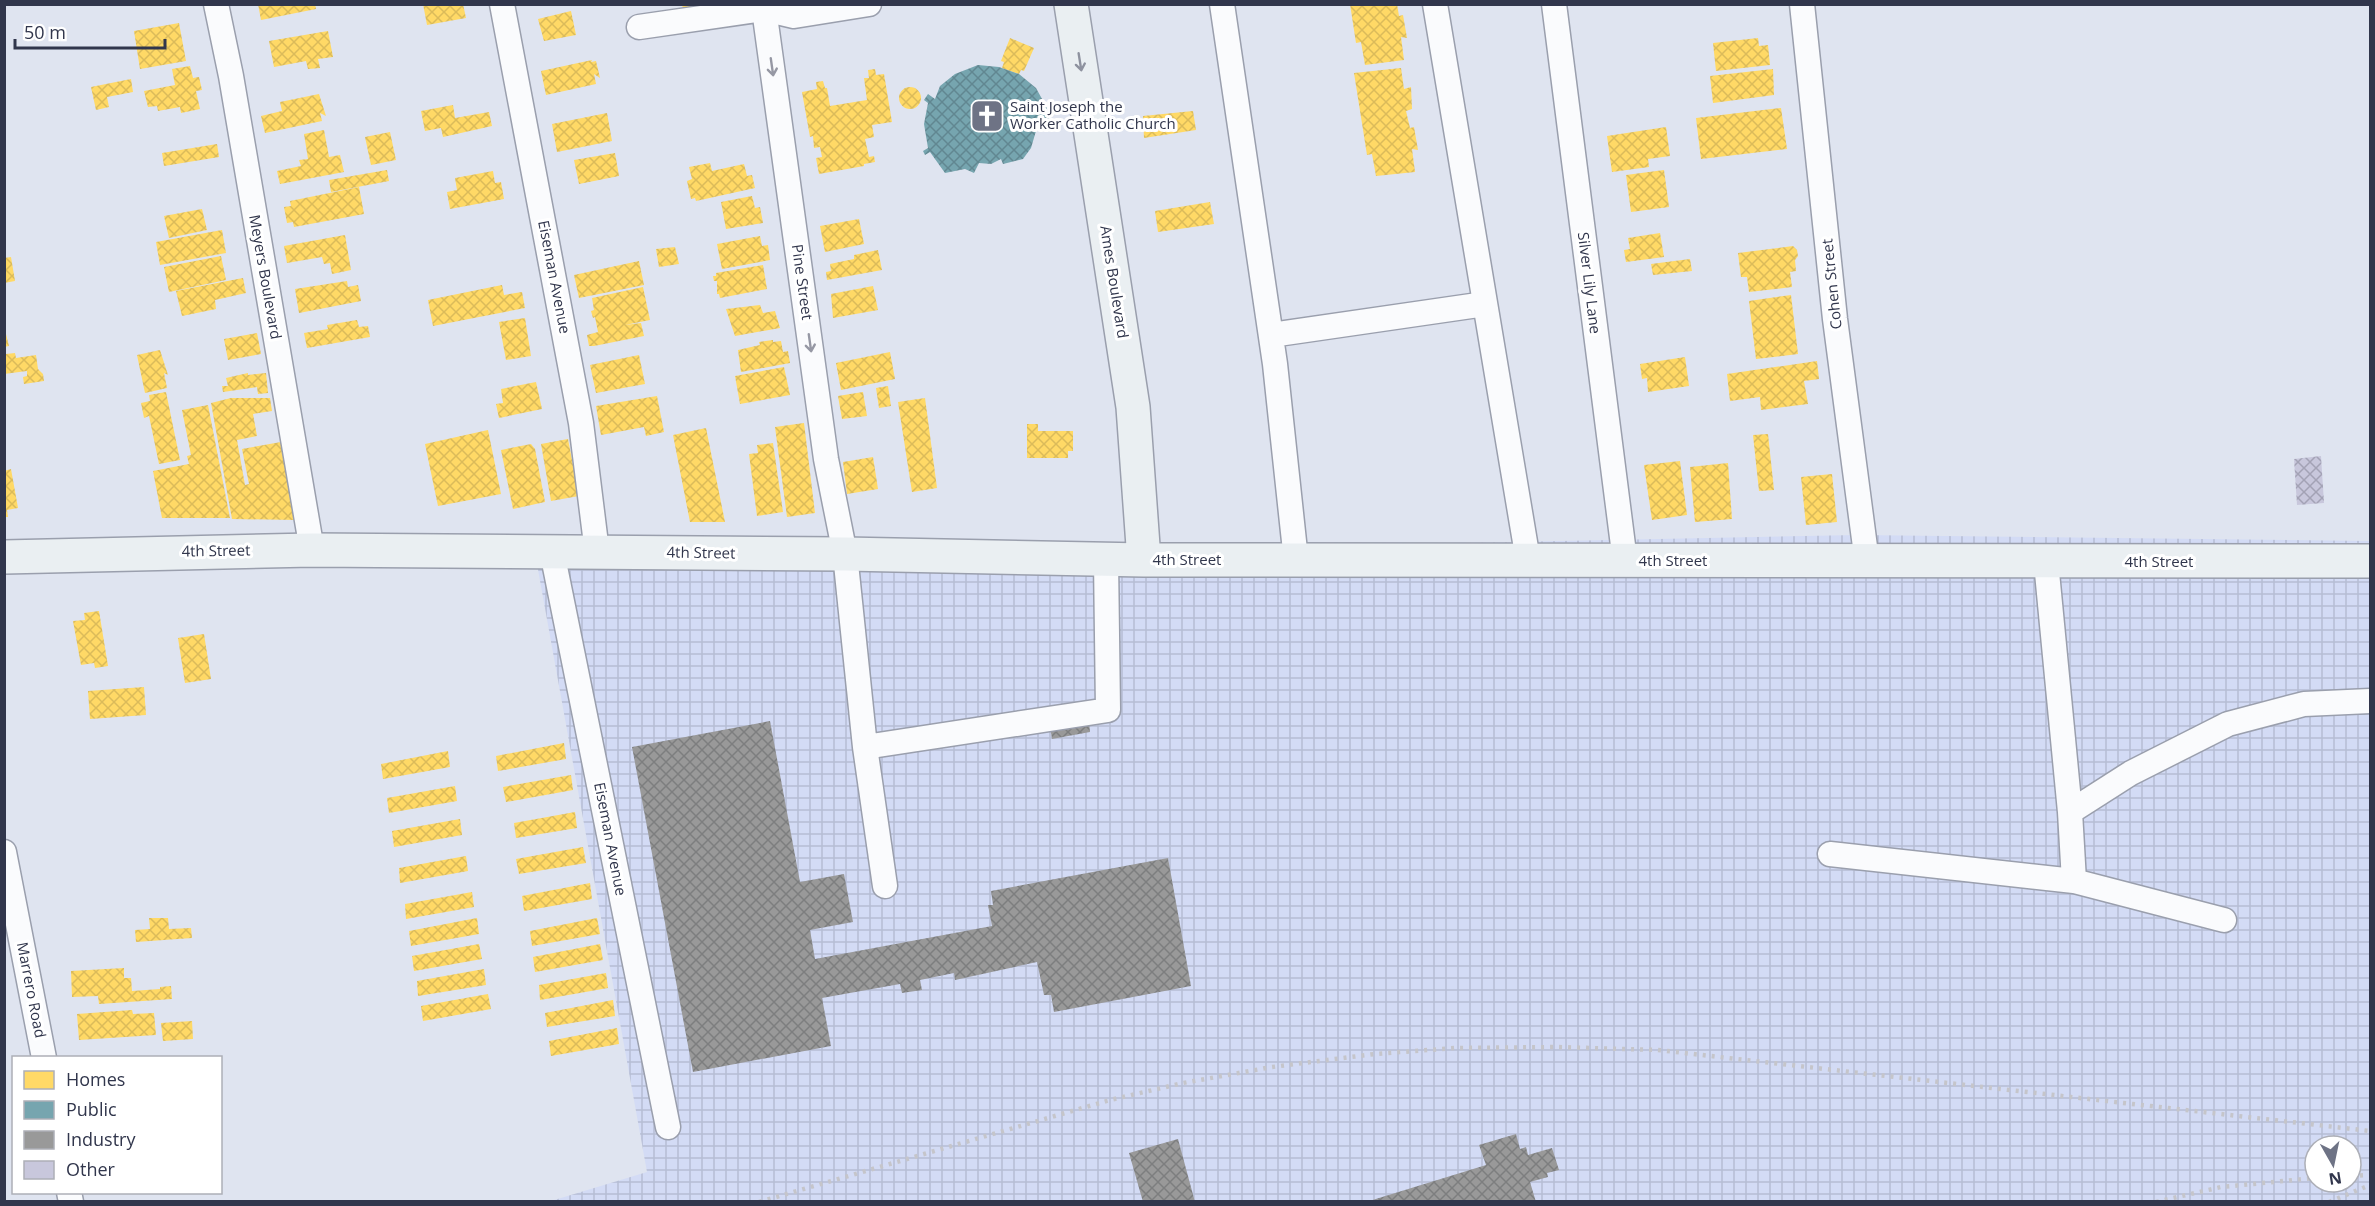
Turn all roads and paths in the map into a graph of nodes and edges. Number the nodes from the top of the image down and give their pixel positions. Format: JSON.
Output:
{"nodes":[{"id":1,"x":216,"y":4,"type":"edge"},
{"id":2,"x":502,"y":4,"type":"edge"},
{"id":3,"x":869,"y":4,"type":"edge"},
{"id":4,"x":1071,"y":4,"type":"edge"},
{"id":5,"x":1094,"y":4,"type":"edge"},
{"id":6,"x":1222,"y":4,"type":"edge"},
{"id":7,"x":1435,"y":4,"type":"edge"},
{"id":8,"x":1554,"y":4,"type":"edge"},
{"id":9,"x":1802,"y":4,"type":"edge"},
{"id":10,"x":764,"y":9,"type":"junction"},
{"id":11,"x":639,"y":27,"type":"dead end"},
{"id":12,"x":1485,"y":304,"type":"junction"},
{"id":13,"x":1271,"y":335,"type":"junction"},
{"id":14,"x":312,"y":550,"type":"junction"},
{"id":15,"x":552,"y":552,"type":"junction"},
{"id":16,"x":597,"y":552,"type":"junction"},
{"id":17,"x":845,"y":554,"type":"junction"},
{"id":18,"x":4,"y":557,"type":"edge"},
{"id":19,"x":1106,"y":560,"type":"junction"},
{"id":20,"x":1154,"y":560,"type":"junction"},
{"id":21,"x":1296,"y":560,"type":"junction"},
{"id":22,"x":1528,"y":560,"type":"junction"},
{"id":23,"x":1625,"y":561,"type":"junction"},
{"id":24,"x":2370,"y":561,"type":"edge"},
{"id":25,"x":1867,"y":562,"type":"junction"},
{"id":26,"x":2046,"y":562,"type":"junction"},
{"id":27,"x":2370,"y":701,"type":"edge"},
{"id":28,"x":865,"y":747,"type":"junction"},
{"id":29,"x":2070,"y":812,"type":"junction"},
{"id":30,"x":4,"y":852,"type":"edge"},
{"id":31,"x":1830,"y":854,"type":"dead end"},
{"id":32,"x":2074,"y":880,"type":"junction"},
{"id":33,"x":885,"y":886,"type":"dead end"},
{"id":34,"x":2224,"y":920,"type":"dead end"},
{"id":35,"x":44,"y":1056,"type":"edge"},
{"id":36,"x":668,"y":1127,"type":"dead end"}],
"edges":[{"from":1,"to":14,"type":"street","name":"Meyers Boulevard"},
{"from":2,"to":16,"type":"street","name":"Eiseman Avenue"},
{"from":3,"to":10,"type":"street"},
{"from":4,"to":20,"type":"main road","name":"Ames Boulevard","one_way":true},
{"from":5,"to":20,"type":"main road","name":"Ames Boulevard"},
{"from":6,"to":13,"type":"street"},
{"from":7,"to":12,"type":"street"},
{"from":8,"to":23,"type":"street","name":"Silver Lily Lane"},
{"from":9,"to":25,"type":"street","name":"Cohen Street"},
{"from":10,"to":11,"type":"street"},
{"from":10,"to":17,"type":"street","name":"Pine Street","one_way":true},
{"from":12,"to":13,"type":"street"},
{"from":12,"to":22,"type":"street"},
{"from":13,"to":21,"type":"street"},
{"from":14,"to":15,"type":"main road","name":"4th Street"},
{"from":14,"to":18,"type":"main road","name":"4th Street"},
{"from":15,"to":16,"type":"main road","name":"4th Street"},
{"from":15,"to":36,"type":"street","name":"Eiseman Avenue"},
{"from":16,"to":17,"type":"main road","name":"4th Street"},
{"from":17,"to":19,"type":"main road","name":"4th Street"},
{"from":17,"to":28,"type":"street","name":"Pine Street"},
{"from":19,"to":20,"type":"main road","name":"4th Street"},
{"from":19,"to":28,"type":"street"},
{"from":20,"to":21,"type":"main road","name":"4th Street"},
{"from":21,"to":22,"type":"main road","name":"4th Street"},
{"from":22,"to":23,"type":"main road","name":"4th Street"},
{"from":23,"to":25,"type":"main road","name":"4th Street"},
{"from":24,"to":26,"type":"main road","name":"4th Street"},
{"from":25,"to":26,"type":"main road","name":"4th Street"},
{"from":26,"to":29,"type":"street"},
{"from":27,"to":29,"type":"street"},
{"from":28,"to":33,"type":"street","name":"Pine Street"},
{"from":29,"to":32,"type":"street"},
{"from":30,"to":35,"type":"street","name":"Marrero Road"},
{"from":31,"to":32,"type":"street"},
{"from":32,"to":34,"type":"street"}]}
